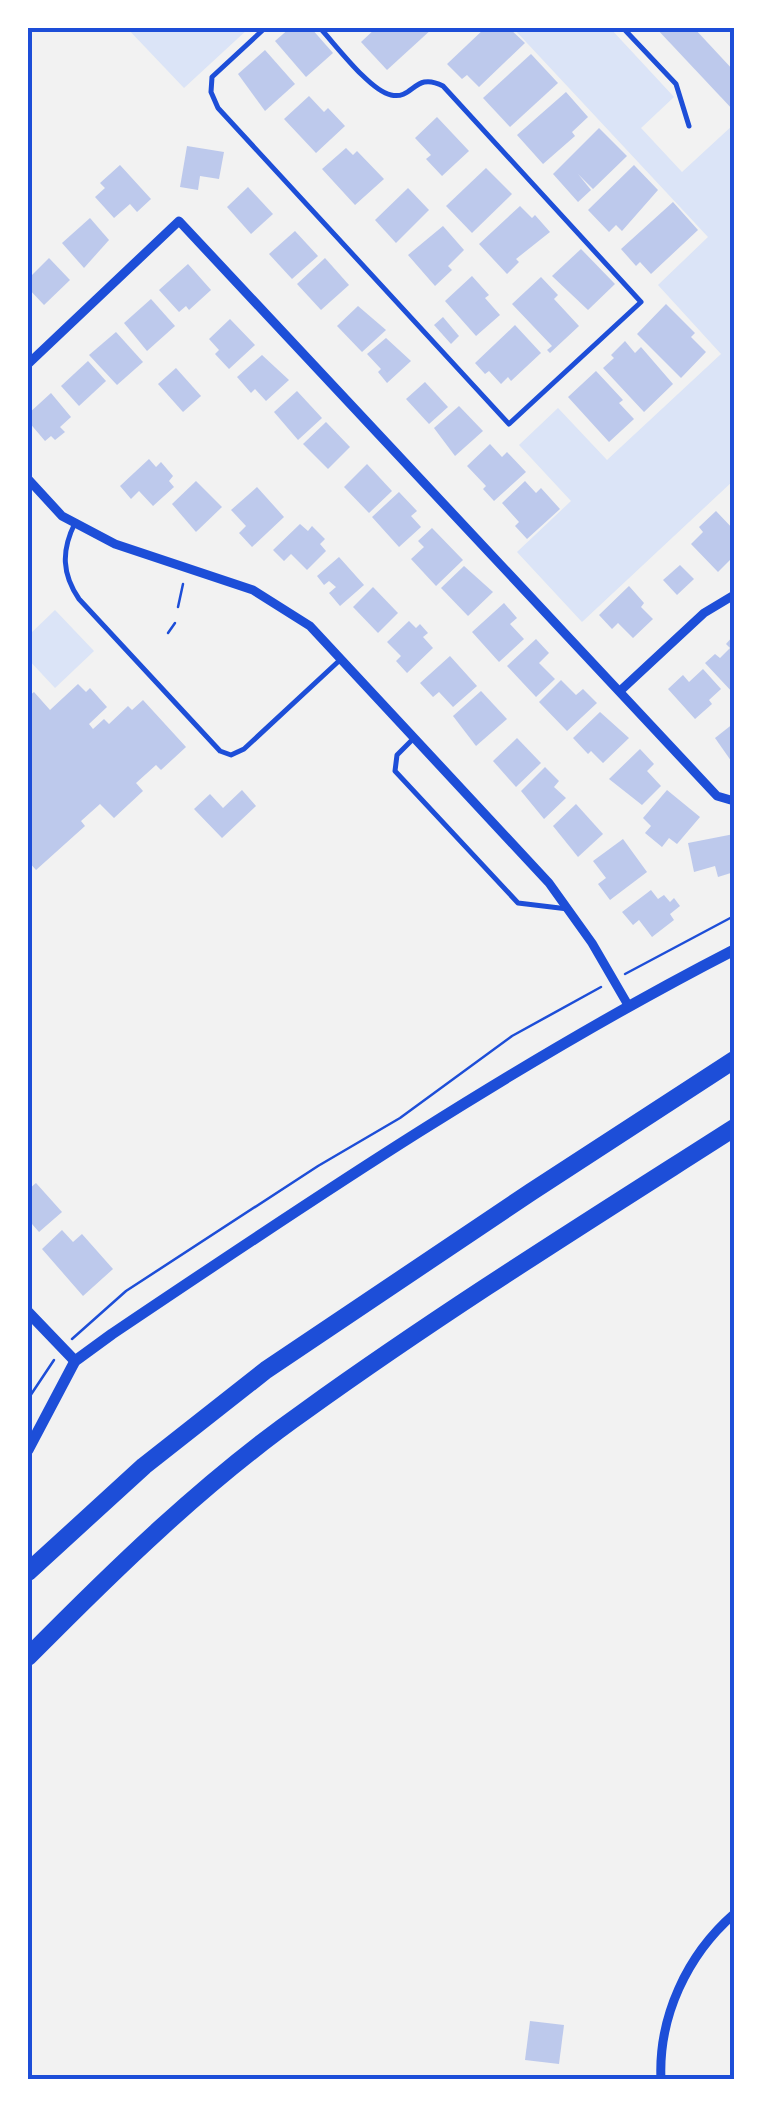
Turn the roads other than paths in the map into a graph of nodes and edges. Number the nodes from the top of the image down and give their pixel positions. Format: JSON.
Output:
{"nodes":[{"id":1,"x":265,"y":28,"type":"edge"},
{"id":2,"x":320,"y":28,"type":"edge"},
{"id":3,"x":623,"y":28,"type":"edge"},
{"id":4,"x":689,"y":126,"type":"dead end"},
{"id":5,"x":28,"y":364,"type":"edge"},
{"id":6,"x":28,"y":479,"type":"edge"},
{"id":7,"x":75,"y":523,"type":"junction"},
{"id":8,"x":734,"y":595,"type":"edge"},
{"id":9,"x":340,"y":659,"type":"junction"},
{"id":10,"x":620,"y":691,"type":"junction"},
{"id":11,"x":414,"y":738,"type":"junction"},
{"id":12,"x":734,"y":800,"type":"edge"},
{"id":13,"x":568,"y":909,"type":"junction"},
{"id":14,"x":734,"y":950,"type":"edge"},
{"id":15,"x":628,"y":1005,"type":"junction"},
{"id":16,"x":734,"y":1060,"type":"edge"},
{"id":17,"x":734,"y":1128,"type":"edge"},
{"id":18,"x":28,"y":1312,"type":"edge"},
{"id":19,"x":75,"y":1361,"type":"junction"},
{"id":20,"x":28,"y":1450,"type":"edge"},
{"id":21,"x":28,"y":1572,"type":"edge"},
{"id":22,"x":28,"y":1657,"type":"edge"},
{"id":23,"x":734,"y":1914,"type":"edge"},
{"id":24,"x":661,"y":2080,"type":"edge"}],
"edges":[{"from":1,"to":2,"type":"lane"},
{"from":3,"to":4,"type":"lane"},
{"from":5,"to":10,"type":"street"},
{"from":6,"to":7,"type":"street"},
{"from":7,"to":9,"type":"street"},
{"from":7,"to":9,"type":"lane"},
{"from":8,"to":10,"type":"street"},
{"from":9,"to":11,"type":"street"},
{"from":10,"to":12,"type":"street"},
{"from":11,"to":13,"type":"street"},
{"from":11,"to":13,"type":"lane"},
{"from":13,"to":15,"type":"street"},
{"from":14,"to":15,"type":"street"},
{"from":15,"to":19,"type":"street"},
{"from":16,"to":21,"type":"highway"},
{"from":17,"to":22,"type":"highway"},
{"from":18,"to":19,"type":"street"},
{"from":19,"to":20,"type":"street"},
{"from":23,"to":24,"type":"street"}]}
